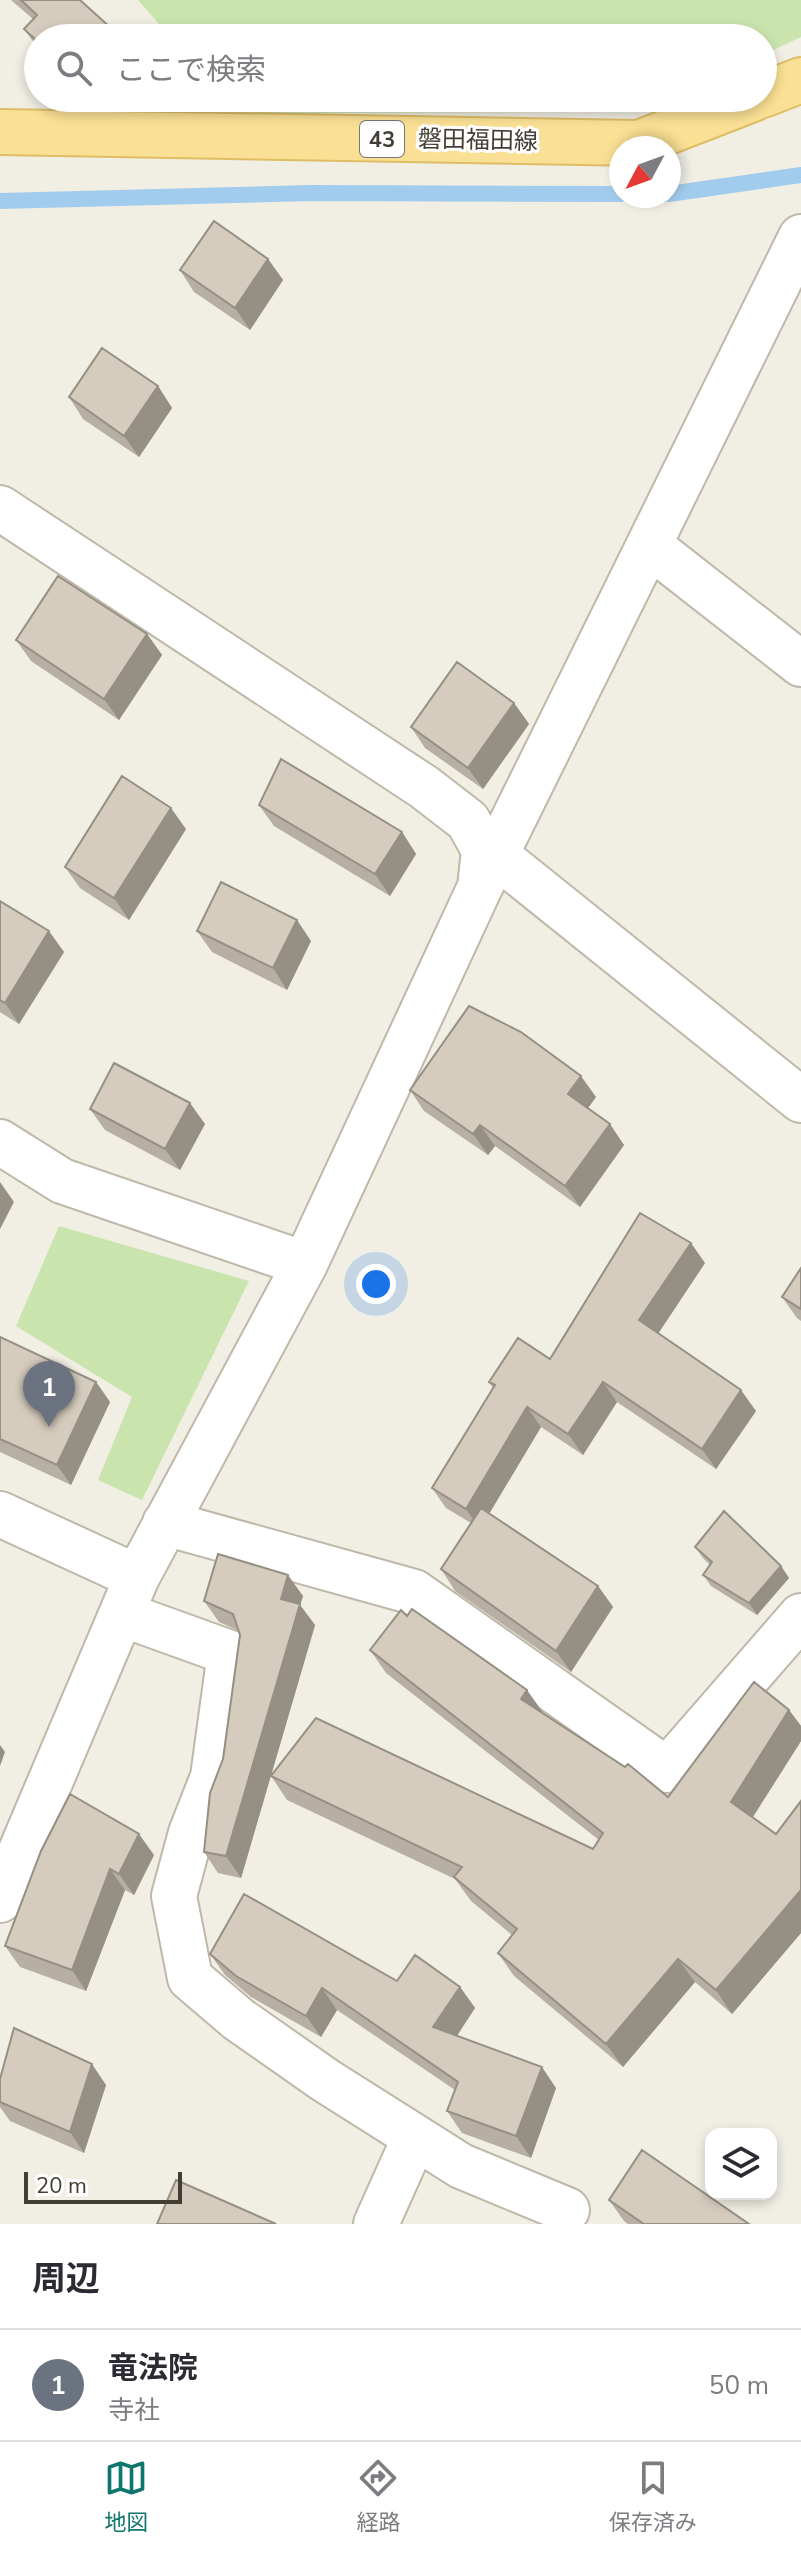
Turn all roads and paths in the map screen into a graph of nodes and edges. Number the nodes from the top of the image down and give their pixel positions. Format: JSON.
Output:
{"nodes":[{"id":1,"x":801,"y":80,"type":"edge"},
{"id":2,"x":777,"y":89,"type":"edge"},
{"id":3,"x":719,"y":112,"type":"edge"},
{"id":4,"x":0,"y":132,"type":"edge"},
{"id":5,"x":801,"y":237,"type":"edge"},
{"id":6,"x":0,"y":508,"type":"edge"},
{"id":7,"x":650,"y":546,"type":"junction"},
{"id":8,"x":801,"y":664,"type":"edge"},
{"id":9,"x":488,"y":871,"type":"junction"},
{"id":10,"x":801,"y":1100,"type":"edge"},
{"id":11,"x":0,"y":1142,"type":"edge"},
{"id":12,"x":305,"y":1264,"type":"junction"},
{"id":13,"x":0,"y":1514,"type":"edge"},
{"id":14,"x":165,"y":1523,"type":"junction"},
{"id":15,"x":129,"y":1595,"type":"junction"},
{"id":16,"x":801,"y":1616,"type":"edge"},
{"id":17,"x":0,"y":1900,"type":"edge"},
{"id":18,"x":415,"y":2137,"type":"junction"},
{"id":19,"x":567,"y":2210,"type":"dead end"},
{"id":20,"x":376,"y":2224,"type":"edge"}],
"edges":[{"from":1,"to":2,"type":"main road"},
{"from":3,"to":4,"type":"main road","name":"磐田福田線","number":"43"},
{"from":5,"to":7,"type":"street"},
{"from":6,"to":9,"type":"street"},
{"from":7,"to":8,"type":"street"},
{"from":7,"to":9,"type":"street"},
{"from":9,"to":10,"type":"street"},
{"from":9,"to":12,"type":"street"},
{"from":11,"to":12,"type":"street"},
{"from":12,"to":14,"type":"street"},
{"from":13,"to":15,"type":"street"},
{"from":14,"to":15,"type":"street"},
{"from":14,"to":16,"type":"street"},
{"from":15,"to":17,"type":"street"},
{"from":15,"to":18,"type":"street"},
{"from":18,"to":19,"type":"street"},
{"from":18,"to":20,"type":"street"}]}
